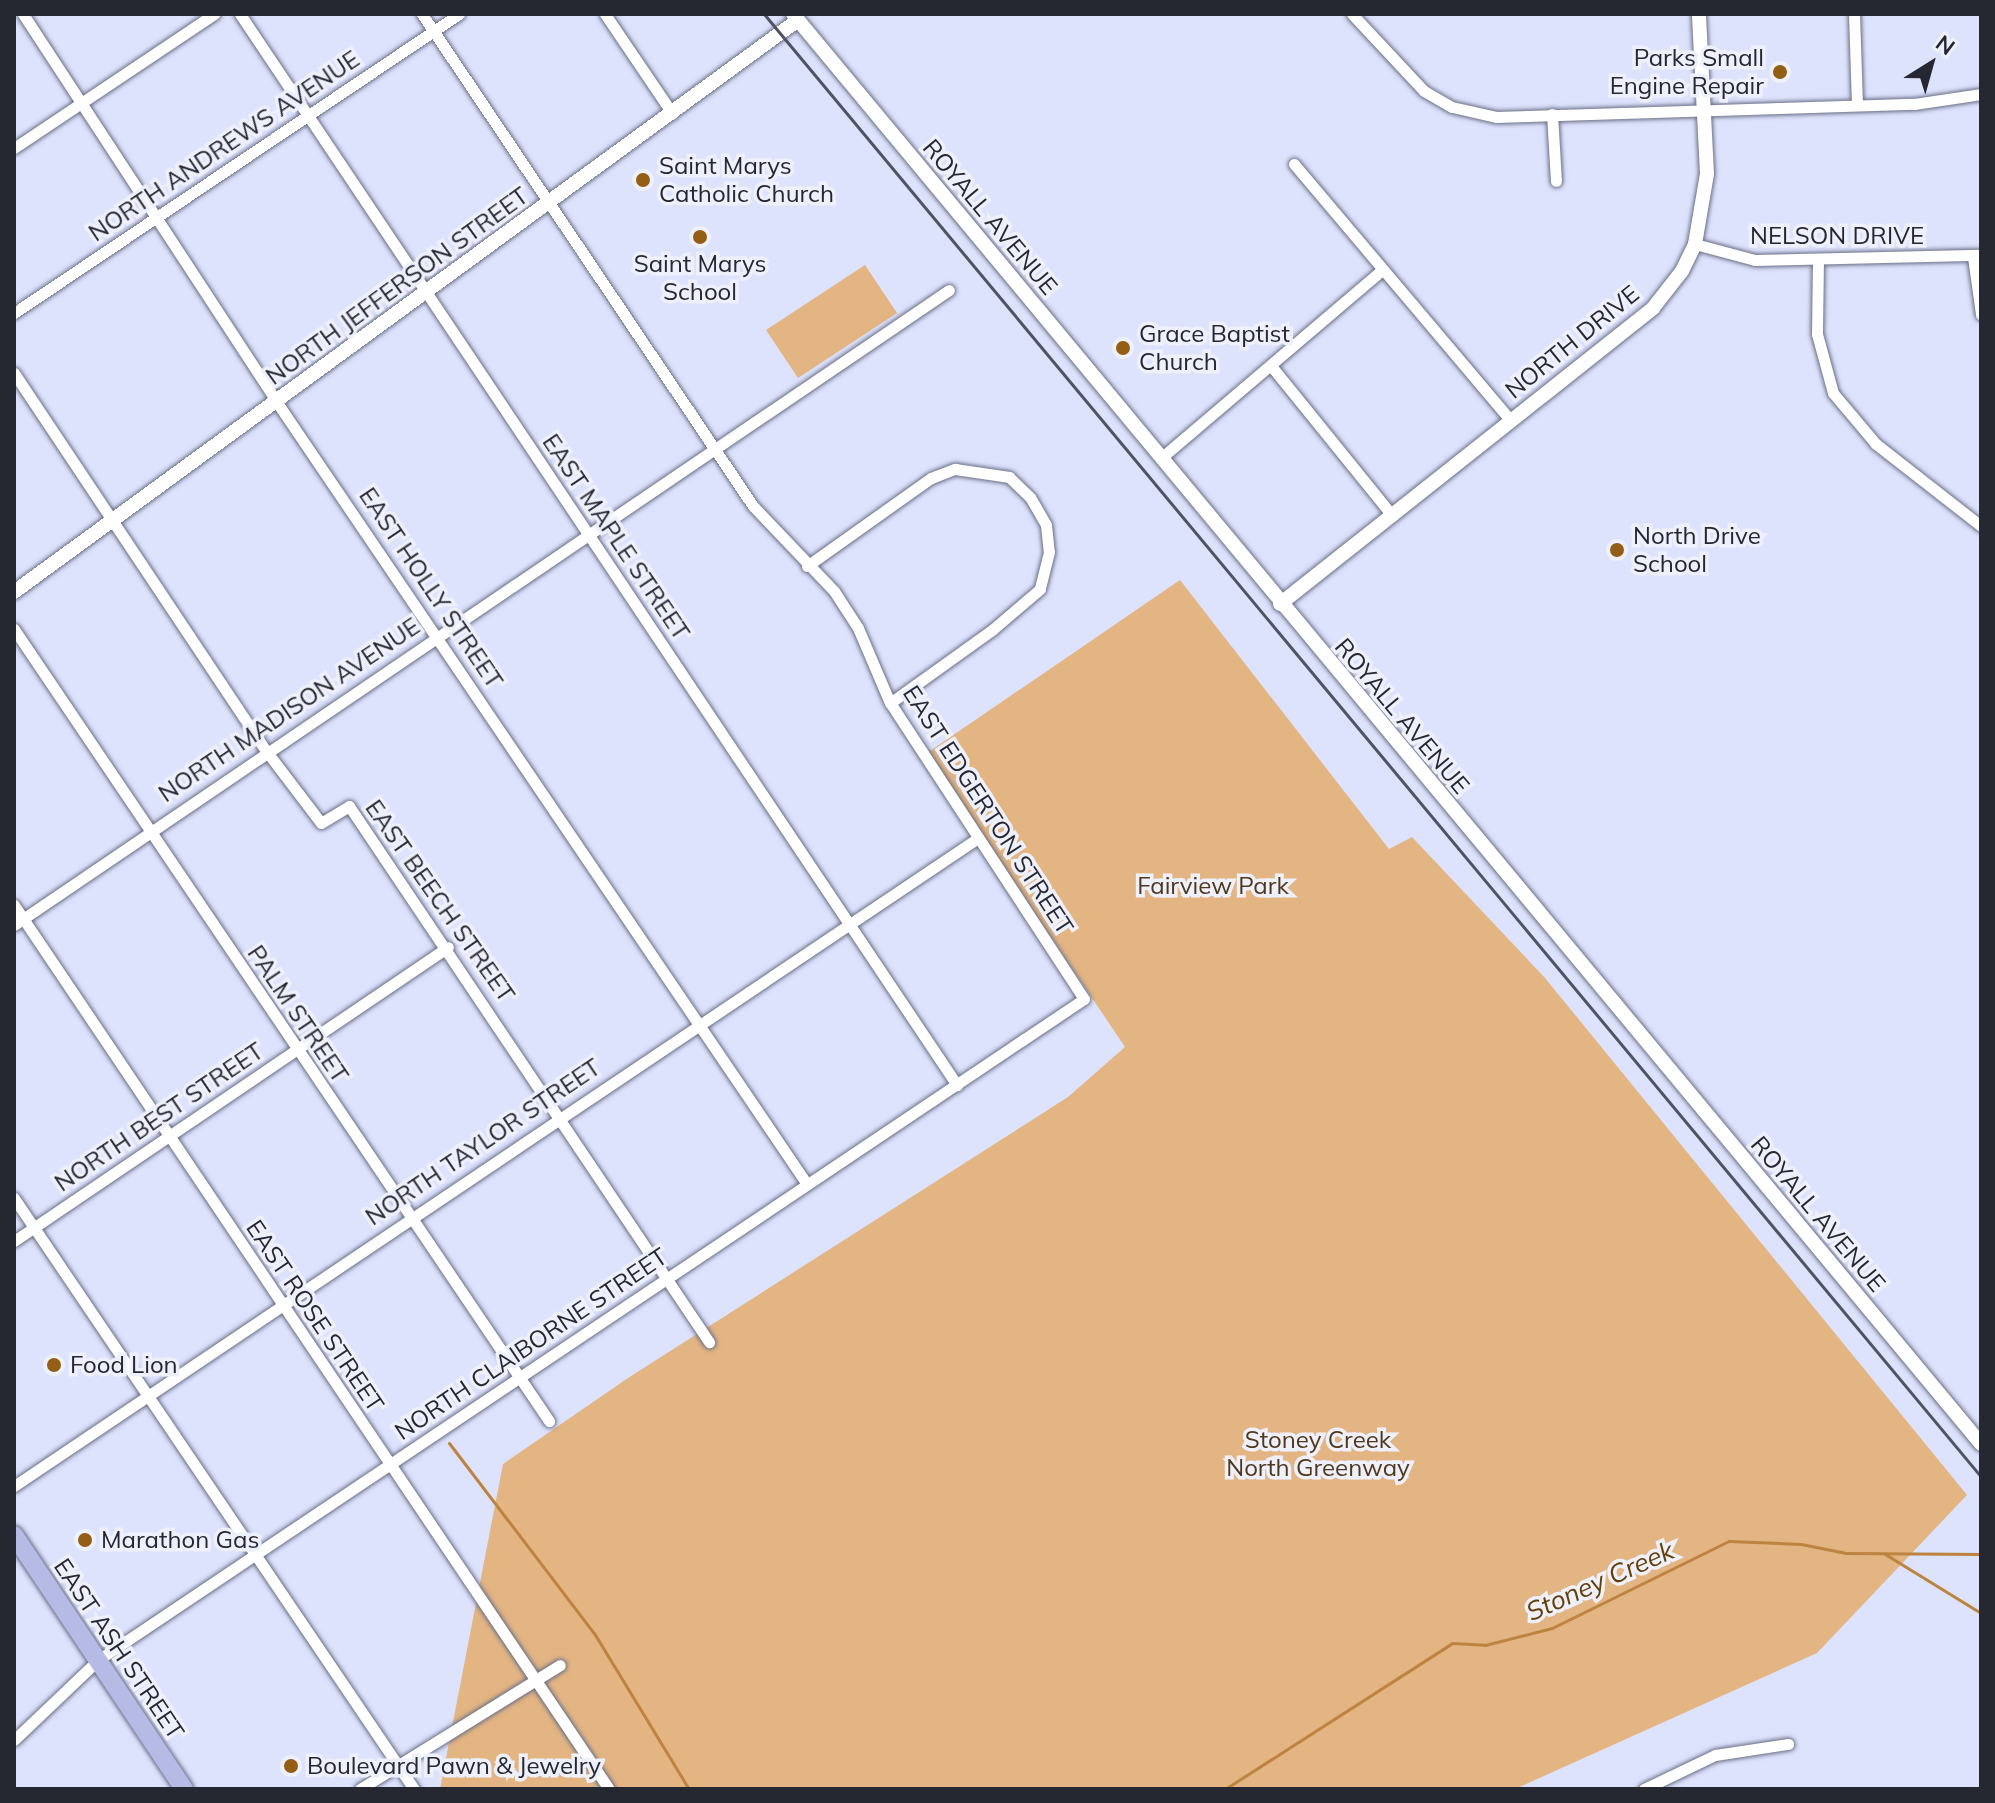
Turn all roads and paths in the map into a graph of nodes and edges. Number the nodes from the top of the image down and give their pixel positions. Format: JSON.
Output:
{"nodes":[{"id":1,"x":23,"y":14,"type":"edge"},
{"id":2,"x":214,"y":14,"type":"edge"},
{"id":3,"x":240,"y":14,"type":"edge"},
{"id":4,"x":422,"y":14,"type":"edge"},
{"id":5,"x":459,"y":14,"type":"edge"},
{"id":6,"x":605,"y":14,"type":"edge"},
{"id":7,"x":1352,"y":14,"type":"edge"},
{"id":8,"x":1699,"y":14,"type":"edge"},
{"id":9,"x":1854,"y":14,"type":"edge"},
{"id":10,"x":799,"y":16,"type":"edge"},
{"id":11,"x":434,"y":31,"type":"junction"},
{"id":12,"x":1981,"y":94,"type":"edge"},
{"id":13,"x":82,"y":102,"type":"junction"},
{"id":14,"x":1857,"y":104,"type":"junction"},
{"id":15,"x":1701,"y":108,"type":"junction"},
{"id":16,"x":672,"y":113,"type":"junction"},
{"id":17,"x":1552,"y":114,"type":"junction"},
{"id":18,"x":308,"y":118,"type":"junction"},
{"id":19,"x":14,"y":148,"type":"edge"},
{"id":20,"x":1294,"y":164,"type":"dead end"},
{"id":21,"x":1556,"y":181,"type":"dead end"},
{"id":22,"x":549,"y":203,"type":"junction"},
{"id":23,"x":158,"y":216,"type":"junction"},
{"id":24,"x":1695,"y":244,"type":"junction"},
{"id":25,"x":1977,"y":256,"type":"edge"},
{"id":26,"x":1818,"y":261,"type":"junction"},
{"id":27,"x":1381,"y":271,"type":"junction"},
{"id":28,"x":949,"y":290,"type":"dead end"},
{"id":29,"x":424,"y":294,"type":"junction"},
{"id":30,"x":14,"y":313,"type":"edge"},
{"id":31,"x":1981,"y":314,"type":"edge"},
{"id":32,"x":1272,"y":367,"type":"junction"},
{"id":33,"x":14,"y":373,"type":"edge"},
{"id":34,"x":276,"y":401,"type":"junction"},
{"id":35,"x":1510,"y":420,"type":"junction"},
{"id":36,"x":716,"y":450,"type":"junction"},
{"id":37,"x":1161,"y":458,"type":"junction"},
{"id":38,"x":1392,"y":515,"type":"junction"},
{"id":39,"x":110,"y":519,"type":"junction"},
{"id":40,"x":1981,"y":526,"type":"edge"},
{"id":41,"x":589,"y":535,"type":"junction"},
{"id":42,"x":807,"y":566,"type":"junction"},
{"id":43,"x":14,"y":592,"type":"edge"},
{"id":44,"x":1280,"y":604,"type":"junction"},
{"id":45,"x":14,"y":629,"type":"edge"},
{"id":46,"x":437,"y":635,"type":"junction"},
{"id":47,"x":890,"y":703,"type":"junction"},
{"id":48,"x":267,"y":752,"type":"junction"},
{"id":49,"x":149,"y":832,"type":"junction"},
{"id":50,"x":978,"y":838,"type":"junction"},
{"id":51,"x":14,"y":905,"type":"edge"},
{"id":52,"x":19,"y":922,"type":"edge"},
{"id":53,"x":848,"y":922,"type":"junction"},
{"id":54,"x":448,"y":947,"type":"junction"},
{"id":55,"x":1084,"y":999,"type":"joint"},
{"id":56,"x":699,"y":1022,"type":"junction"},
{"id":57,"x":296,"y":1050,"type":"junction"},
{"id":58,"x":957,"y":1085,"type":"junction"},
{"id":59,"x":562,"y":1117,"type":"junction"},
{"id":60,"x":170,"y":1137,"type":"junction"},
{"id":61,"x":807,"y":1184,"type":"junction"},
{"id":62,"x":14,"y":1198,"type":"edge"},
{"id":63,"x":409,"y":1218,"type":"junction"},
{"id":64,"x":34,"y":1228,"type":"junction"},
{"id":65,"x":14,"y":1241,"type":"edge"},
{"id":66,"x":668,"y":1276,"type":"junction"},
{"id":67,"x":282,"y":1305,"type":"junction"},
{"id":68,"x":709,"y":1342,"type":"dead end"},
{"id":69,"x":518,"y":1380,"type":"junction"},
{"id":70,"x":147,"y":1398,"type":"junction"},
{"id":71,"x":549,"y":1421,"type":"dead end"},
{"id":72,"x":1981,"y":1444,"type":"edge"},
{"id":73,"x":390,"y":1467,"type":"junction"},
{"id":74,"x":14,"y":1486,"type":"edge"},
{"id":75,"x":14,"y":1535,"type":"edge"},
{"id":76,"x":255,"y":1558,"type":"junction"},
{"id":77,"x":98,"y":1660,"type":"junction"},
{"id":78,"x":560,"y":1665,"type":"dead end"},
{"id":79,"x":533,"y":1678,"type":"junction"},
{"id":80,"x":14,"y":1740,"type":"edge"},
{"id":81,"x":1788,"y":1744,"type":"dead end"},
{"id":82,"x":398,"y":1764,"type":"junction"},
{"id":83,"x":184,"y":1789,"type":"edge"},
{"id":84,"x":360,"y":1789,"type":"edge"},
{"id":85,"x":414,"y":1789,"type":"edge"},
{"id":86,"x":609,"y":1789,"type":"edge"},
{"id":87,"x":1644,"y":1789,"type":"edge"}],
"edges":[{"from":1,"to":13,"type":"street","name":"EAST HOLLY STREET"},
{"from":2,"to":13,"type":"street"},
{"from":3,"to":18,"type":"street","name":"EAST MAPLE STREET"},
{"from":4,"to":11,"type":"street","name":"EAST EDGERTON STREET"},
{"from":5,"to":11,"type":"street","name":"NORTH ANDREWS AVENUE"},
{"from":6,"to":16,"type":"street"},
{"from":7,"to":17,"type":"street"},
{"from":8,"to":15,"type":"street","name":"NORTH DRIVE"},
{"from":9,"to":14,"type":"street"},
{"from":10,"to":16,"type":"street","name":"NORTH JEFFERSON STREET"},
{"from":10,"to":37,"type":"street","name":"ROYALL AVENUE"},
{"from":11,"to":18,"type":"street","name":"NORTH ANDREWS AVENUE"},
{"from":11,"to":22,"type":"street","name":"EAST EDGERTON STREET"},
{"from":12,"to":14,"type":"street"},
{"from":13,"to":19,"type":"street"},
{"from":13,"to":23,"type":"street","name":"EAST HOLLY STREET"},
{"from":14,"to":15,"type":"street"},
{"from":15,"to":17,"type":"street"},
{"from":15,"to":24,"type":"street","name":"NORTH DRIVE"},
{"from":16,"to":22,"type":"street","name":"NORTH JEFFERSON STREET"},
{"from":17,"to":21,"type":"street"},
{"from":18,"to":23,"type":"street","name":"NORTH ANDREWS AVENUE"},
{"from":18,"to":29,"type":"street","name":"EAST MAPLE STREET"},
{"from":20,"to":27,"type":"street"},
{"from":22,"to":29,"type":"street","name":"NORTH JEFFERSON STREET"},
{"from":22,"to":36,"type":"street","name":"EAST EDGERTON STREET"},
{"from":23,"to":30,"type":"street","name":"NORTH ANDREWS AVENUE"},
{"from":23,"to":34,"type":"street","name":"EAST HOLLY STREET"},
{"from":24,"to":26,"type":"street","name":"NELSON DRIVE"},
{"from":24,"to":35,"type":"street","name":"NORTH DRIVE"},
{"from":25,"to":26,"type":"street","name":"NELSON DRIVE"},
{"from":25,"to":31,"type":"street"},
{"from":26,"to":40,"type":"street"},
{"from":27,"to":32,"type":"street"},
{"from":27,"to":35,"type":"street"},
{"from":28,"to":36,"type":"street","name":"NORTH MADISON AVENUE"},
{"from":29,"to":34,"type":"street","name":"NORTH JEFFERSON STREET"},
{"from":29,"to":41,"type":"street","name":"EAST MAPLE STREET"},
{"from":32,"to":37,"type":"street"},
{"from":32,"to":38,"type":"street"},
{"from":33,"to":39,"type":"street","name":"EAST BEECH STREET"},
{"from":34,"to":39,"type":"street","name":"NORTH JEFFERSON STREET"},
{"from":34,"to":46,"type":"street","name":"EAST HOLLY STREET"},
{"from":35,"to":38,"type":"street","name":"NORTH DRIVE"},
{"from":36,"to":41,"type":"street","name":"NORTH MADISON AVENUE"},
{"from":36,"to":42,"type":"street","name":"EAST EDGERTON STREET"},
{"from":37,"to":44,"type":"street","name":"ROYALL AVENUE"},
{"from":38,"to":44,"type":"street","name":"NORTH DRIVE"},
{"from":39,"to":43,"type":"street","name":"NORTH JEFFERSON STREET"},
{"from":39,"to":48,"type":"street","name":"EAST BEECH STREET"},
{"from":41,"to":46,"type":"street","name":"NORTH MADISON AVENUE"},
{"from":41,"to":53,"type":"street","name":"EAST MAPLE STREET"},
{"from":42,"to":47,"type":"street","name":"EAST EDGERTON STREET"},
{"from":42,"to":47,"type":"street"},
{"from":44,"to":72,"type":"street","name":"ROYALL AVENUE"},
{"from":45,"to":49,"type":"street","name":"PALM STREET"},
{"from":46,"to":48,"type":"street","name":"NORTH MADISON AVENUE"},
{"from":46,"to":56,"type":"street","name":"EAST HOLLY STREET"},
{"from":47,"to":50,"type":"street","name":"EAST EDGERTON STREET"},
{"from":48,"to":49,"type":"street","name":"NORTH MADISON AVENUE"},
{"from":48,"to":54,"type":"street","name":"EAST BEECH STREET"},
{"from":49,"to":52,"type":"street","name":"NORTH MADISON AVENUE"},
{"from":49,"to":57,"type":"street","name":"PALM STREET"},
{"from":50,"to":53,"type":"street","name":"NORTH TAYLOR STREET"},
{"from":50,"to":55,"type":"street","name":"EAST EDGERTON STREET"},
{"from":51,"to":52,"type":"street","name":"EAST ROSE STREET"},
{"from":52,"to":60,"type":"street","name":"EAST ROSE STREET"},
{"from":53,"to":56,"type":"street","name":"NORTH TAYLOR STREET"},
{"from":53,"to":58,"type":"street","name":"EAST MAPLE STREET"},
{"from":54,"to":57,"type":"street","name":"NORTH BEST STREET"},
{"from":54,"to":59,"type":"street","name":"EAST BEECH STREET"},
{"from":55,"to":58,"type":"street","name":"NORTH CLAIBORNE STREET"},
{"from":56,"to":59,"type":"street","name":"NORTH TAYLOR STREET"},
{"from":56,"to":61,"type":"street","name":"EAST HOLLY STREET"},
{"from":57,"to":60,"type":"street","name":"NORTH BEST STREET"},
{"from":57,"to":63,"type":"street","name":"PALM STREET"},
{"from":58,"to":61,"type":"street","name":"NORTH CLAIBORNE STREET"},
{"from":59,"to":63,"type":"street","name":"NORTH TAYLOR STREET"},
{"from":59,"to":66,"type":"street","name":"EAST BEECH STREET"},
{"from":60,"to":64,"type":"street","name":"NORTH BEST STREET"},
{"from":60,"to":67,"type":"street","name":"EAST ROSE STREET"},
{"from":61,"to":66,"type":"street","name":"NORTH CLAIBORNE STREET"},
{"from":62,"to":64,"type":"street"},
{"from":63,"to":67,"type":"street","name":"NORTH TAYLOR STREET"},
{"from":63,"to":69,"type":"street","name":"PALM STREET"},
{"from":64,"to":65,"type":"street","name":"NORTH BEST STREET"},
{"from":64,"to":70,"type":"street"},
{"from":66,"to":68,"type":"street","name":"EAST BEECH STREET"},
{"from":66,"to":69,"type":"street","name":"NORTH CLAIBORNE STREET"},
{"from":67,"to":70,"type":"street","name":"NORTH TAYLOR STREET"},
{"from":67,"to":73,"type":"street","name":"EAST ROSE STREET"},
{"from":69,"to":71,"type":"street","name":"PALM STREET"},
{"from":69,"to":73,"type":"street","name":"NORTH CLAIBORNE STREET"},
{"from":70,"to":74,"type":"street","name":"NORTH TAYLOR STREET"},
{"from":70,"to":76,"type":"street"},
{"from":73,"to":76,"type":"street","name":"NORTH CLAIBORNE STREET"},
{"from":73,"to":79,"type":"street","name":"EAST ROSE STREET"},
{"from":75,"to":77,"type":"main road","name":"EAST ASH STREET"},
{"from":76,"to":77,"type":"street","name":"NORTH CLAIBORNE STREET"},
{"from":76,"to":82,"type":"street"},
{"from":77,"to":80,"type":"street","name":"NORTH CLAIBORNE STREET"},
{"from":77,"to":83,"type":"main road","name":"EAST ASH STREET"},
{"from":78,"to":79,"type":"street"},
{"from":79,"to":82,"type":"street"},
{"from":79,"to":86,"type":"street","name":"EAST ROSE STREET"},
{"from":81,"to":87,"type":"street"},
{"from":82,"to":84,"type":"street"},
{"from":82,"to":85,"type":"street"}]}
